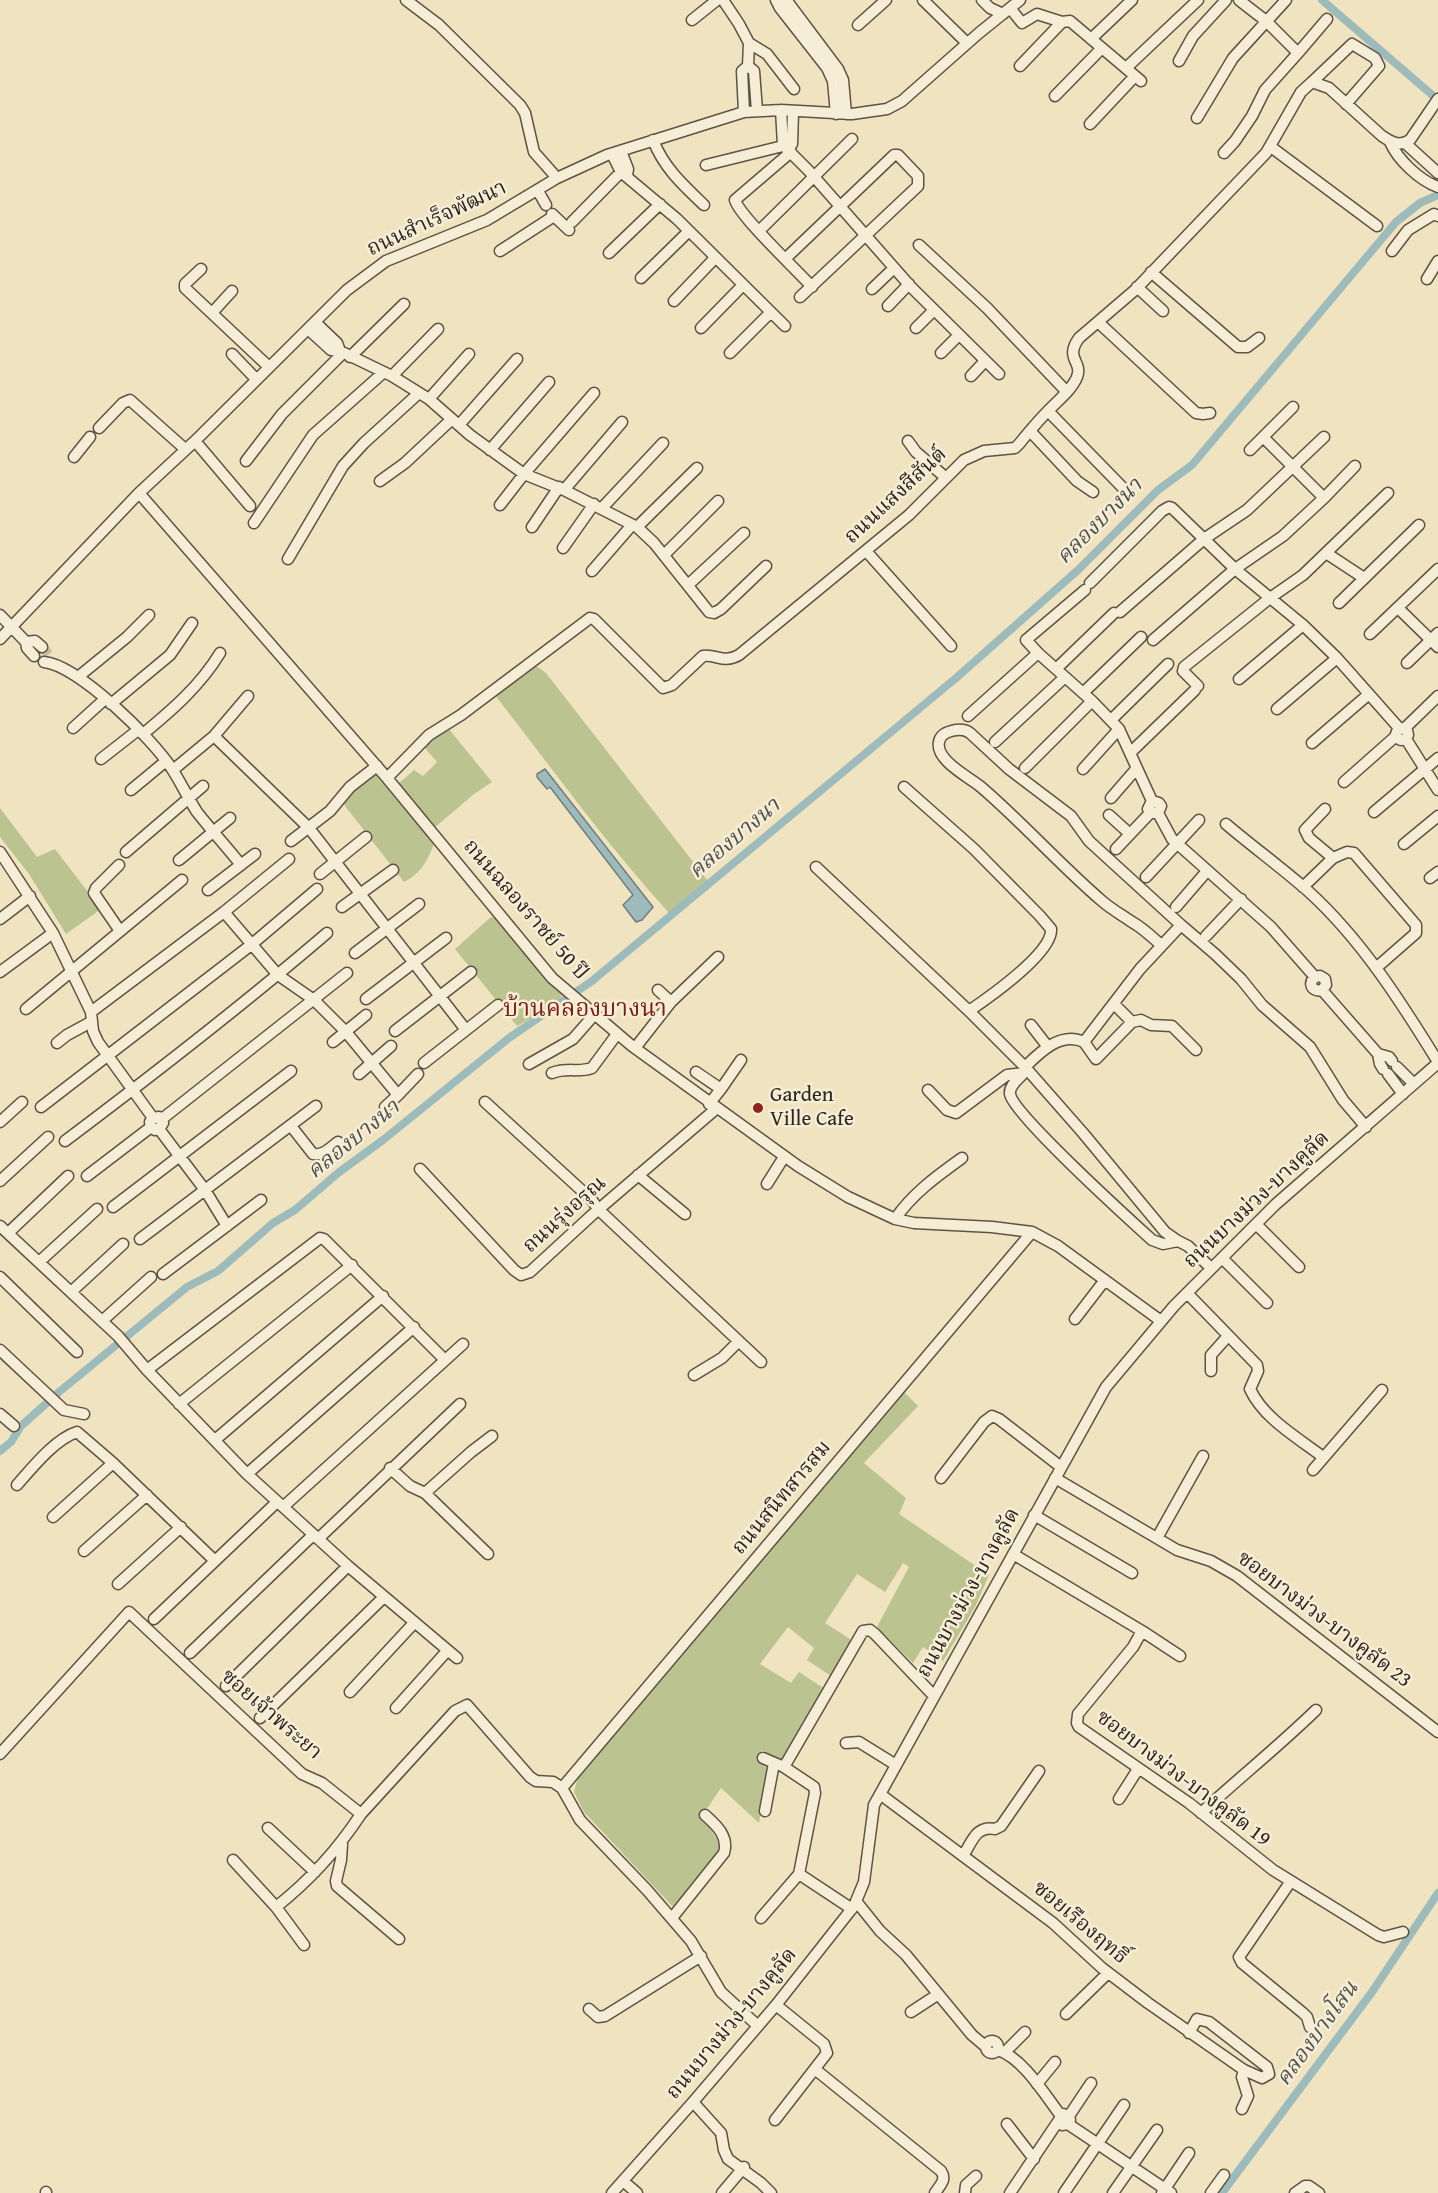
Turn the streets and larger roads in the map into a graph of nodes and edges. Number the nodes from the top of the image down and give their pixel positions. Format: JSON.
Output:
{"nodes":[{"id":1,"x":406,"y":0,"type":"edge"},
{"id":2,"x":717,"y":0,"type":"edge"},
{"id":3,"x":723,"y":0,"type":"edge"},
{"id":4,"x":886,"y":0,"type":"edge"},
{"id":5,"x":923,"y":0,"type":"edge"},
{"id":6,"x":982,"y":0,"type":"edge"},
{"id":7,"x":1020,"y":0,"type":"edge"},
{"id":8,"x":1132,"y":0,"type":"edge"},
{"id":9,"x":1198,"y":0,"type":"edge"},
{"id":10,"x":1226,"y":0,"type":"edge"},
{"id":11,"x":1239,"y":0,"type":"edge"},
{"id":12,"x":1286,"y":0,"type":"edge"},
{"id":13,"x":781,"y":1,"type":"edge"},
{"id":14,"x":1007,"y":11,"type":"junction"},
{"id":15,"x":1327,"y":19,"type":"dead end"},
{"id":16,"x":692,"y":20,"type":"dead end"},
{"id":17,"x":1266,"y":21,"type":"junction"},
{"id":18,"x":1062,"y":22,"type":"junction"},
{"id":19,"x":858,"y":25,"type":"dead end"},
{"id":20,"x":1091,"y":39,"type":"junction"},
{"id":21,"x":748,"y":43,"type":"junction"},
{"id":22,"x":967,"y":43,"type":"junction"},
{"id":23,"x":1102,"y":48,"type":"junction"},
{"id":24,"x":1298,"y":53,"type":"junction"},
{"id":25,"x":1179,"y":61,"type":"dead end"},
{"id":26,"x":748,"y":66,"type":"junction"},
{"id":27,"x":1020,"y":66,"type":"dead end"},
{"id":28,"x":1126,"y":68,"type":"junction"},
{"id":29,"x":1312,"y":82,"type":"junction"},
{"id":30,"x":794,"y":89,"type":"dead end"},
{"id":31,"x":1055,"y":96,"type":"dead end"},
{"id":32,"x":1438,"y":99,"type":"edge"},
{"id":33,"x":1346,"y":104,"type":"junction"},
{"id":34,"x":781,"y":110,"type":"junction"},
{"id":35,"x":757,"y":111,"type":"junction"},
{"id":36,"x":744,"y":112,"type":"junction"},
{"id":37,"x":793,"y":112,"type":"junction"},
{"id":38,"x":841,"y":114,"type":"junction"},
{"id":39,"x":1197,"y":118,"type":"dead end"},
{"id":40,"x":1090,"y":124,"type":"dead end"},
{"id":41,"x":653,"y":140,"type":"junction"},
{"id":42,"x":852,"y":140,"type":"dead end"},
{"id":43,"x":1390,"y":142,"type":"junction"},
{"id":44,"x":1405,"y":143,"type":"junction"},
{"id":45,"x":789,"y":147,"type":"junction"},
{"id":46,"x":1270,"y":147,"type":"junction"},
{"id":47,"x":617,"y":152,"type":"junction"},
{"id":48,"x":1224,"y":153,"type":"dead end"},
{"id":49,"x":706,"y":165,"type":"dead end"},
{"id":50,"x":1438,"y":172,"type":"edge"},
{"id":51,"x":624,"y":173,"type":"junction"},
{"id":52,"x":814,"y":177,"type":"junction"},
{"id":53,"x":557,"y":178,"type":"junction"},
{"id":54,"x":1438,"y":187,"type":"edge"},
{"id":55,"x":538,"y":191,"type":"junction"},
{"id":56,"x":660,"y":204,"type":"junction"},
{"id":57,"x":705,"y":204,"type":"dead end"},
{"id":58,"x":840,"y":206,"type":"junction"},
{"id":59,"x":551,"y":212,"type":"junction"},
{"id":60,"x":1438,"y":216,"type":"edge"},
{"id":61,"x":1377,"y":226,"type":"dead end"},
{"id":62,"x":689,"y":231,"type":"junction"},
{"id":63,"x":759,"y":231,"type":"junction"},
{"id":64,"x":867,"y":236,"type":"junction"},
{"id":65,"x":919,"y":245,"type":"dead end"},
{"id":66,"x":500,"y":250,"type":"dead end"},
{"id":67,"x":1392,"y":251,"type":"dead end"},
{"id":68,"x":609,"y":253,"type":"dead end"},
{"id":69,"x":716,"y":258,"type":"junction"},
{"id":70,"x":786,"y":259,"type":"junction"},
{"id":71,"x":1438,"y":261,"type":"edge"},
{"id":72,"x":894,"y":268,"type":"junction"},
{"id":73,"x":201,"y":269,"type":"dead end"},
{"id":74,"x":1151,"y":272,"type":"junction"},
{"id":75,"x":641,"y":278,"type":"dead end"},
{"id":76,"x":1427,"y":279,"type":"dead end"},
{"id":77,"x":909,"y":284,"type":"junction"},
{"id":78,"x":743,"y":285,"type":"junction"},
{"id":79,"x":812,"y":286,"type":"junction"},
{"id":80,"x":1137,"y":287,"type":"junction"},
{"id":81,"x":872,"y":289,"type":"dead end"},
{"id":82,"x":232,"y":291,"type":"dead end"},
{"id":83,"x":800,"y":297,"type":"dead end"},
{"id":84,"x":674,"y":302,"type":"dead end"},
{"id":85,"x":405,"y":304,"type":"dead end"},
{"id":86,"x":888,"y":306,"type":"dead end"},
{"id":87,"x":934,"y":310,"type":"junction"},
{"id":88,"x":1163,"y":311,"type":"dead end"},
{"id":89,"x":771,"y":312,"type":"junction"},
{"id":90,"x":212,"y":313,"type":"junction"},
{"id":91,"x":1098,"y":322,"type":"junction"},
{"id":92,"x":312,"y":325,"type":"junction"},
{"id":93,"x":785,"y":326,"type":"dead end"},
{"id":94,"x":701,"y":328,"type":"dead end"},
{"id":95,"x":916,"y":328,"type":"dead end"},
{"id":96,"x":438,"y":329,"type":"dead end"},
{"id":97,"x":959,"y":335,"type":"junction"},
{"id":98,"x":1259,"y":338,"type":"dead end"},
{"id":99,"x":344,"y":353,"type":"junction"},
{"id":100,"x":730,"y":353,"type":"dead end"},
{"id":101,"x":941,"y":353,"type":"dead end"},
{"id":102,"x":232,"y":354,"type":"dead end"},
{"id":103,"x":469,"y":354,"type":"dead end"},
{"id":104,"x":517,"y":359,"type":"dead end"},
{"id":105,"x":985,"y":361,"type":"junction"},
{"id":106,"x":269,"y":367,"type":"junction"},
{"id":107,"x":388,"y":374,"type":"junction"},
{"id":108,"x":999,"y":374,"type":"dead end"},
{"id":109,"x":971,"y":376,"type":"dead end"},
{"id":110,"x":256,"y":379,"type":"junction"},
{"id":111,"x":549,"y":382,"type":"dead end"},
{"id":112,"x":1066,"y":391,"type":"junction"},
{"id":113,"x":594,"y":393,"type":"dead end"},
{"id":114,"x":424,"y":396,"type":"junction"},
{"id":115,"x":1293,"y":407,"type":"dead end"},
{"id":116,"x":1048,"y":411,"type":"junction"},
{"id":117,"x":1210,"y":413,"type":"dead end"},
{"id":118,"x":456,"y":422,"type":"junction"},
{"id":119,"x":622,"y":422,"type":"dead end"},
{"id":120,"x":99,"y":428,"type":"dead end"},
{"id":121,"x":1030,"y":431,"type":"junction"},
{"id":122,"x":90,"y":437,"type":"dead end"},
{"id":123,"x":1263,"y":437,"type":"junction"},
{"id":124,"x":1324,"y":437,"type":"dead end"},
{"id":125,"x":195,"y":441,"type":"junction"},
{"id":126,"x":908,"y":441,"type":"dead end"},
{"id":127,"x":663,"y":443,"type":"dead end"},
{"id":128,"x":184,"y":449,"type":"junction"},
{"id":129,"x":490,"y":450,"type":"junction"},
{"id":130,"x":1250,"y":450,"type":"dead end"},
{"id":131,"x":74,"y":457,"type":"dead end"},
{"id":132,"x":246,"y":461,"type":"dead end"},
{"id":133,"x":1355,"y":466,"type":"dead end"},
{"id":134,"x":1293,"y":467,"type":"junction"},
{"id":135,"x":697,"y":468,"type":"dead end"},
{"id":136,"x":524,"y":474,"type":"junction"},
{"id":137,"x":945,"y":477,"type":"junction"},
{"id":138,"x":380,"y":482,"type":"dead end"},
{"id":139,"x":561,"y":489,"type":"junction"},
{"id":140,"x":1125,"y":490,"type":"dead end"},
{"id":141,"x":1093,"y":492,"type":"dead end"},
{"id":142,"x":139,"y":493,"type":"junction"},
{"id":143,"x":1388,"y":494,"type":"dead end"},
{"id":144,"x":1324,"y":498,"type":"junction"},
{"id":145,"x":718,"y":501,"type":"dead end"},
{"id":146,"x":500,"y":505,"type":"dead end"},
{"id":147,"x":250,"y":506,"type":"dead end"},
{"id":148,"x":598,"y":506,"type":"junction"},
{"id":149,"x":254,"y":523,"type":"dead end"},
{"id":150,"x":1419,"y":525,"type":"dead end"},
{"id":151,"x":635,"y":526,"type":"junction"},
{"id":152,"x":532,"y":527,"type":"dead end"},
{"id":153,"x":744,"y":532,"type":"dead end"},
{"id":154,"x":1204,"y":539,"type":"junction"},
{"id":155,"x":563,"y":548,"type":"dead end"},
{"id":156,"x":866,"y":551,"type":"junction"},
{"id":157,"x":1326,"y":553,"type":"junction"},
{"id":158,"x":664,"y":555,"type":"junction"},
{"id":159,"x":288,"y":559,"type":"dead end"},
{"id":160,"x":765,"y":566,"type":"dead end"},
{"id":161,"x":1235,"y":569,"type":"junction"},
{"id":162,"x":1438,"y":570,"type":"edge"},
{"id":163,"x":592,"y":571,"type":"dead end"},
{"id":164,"x":1364,"y":578,"type":"junction"},
{"id":165,"x":688,"y":585,"type":"junction"},
{"id":166,"x":1269,"y":598,"type":"junction"},
{"id":167,"x":1339,"y":603,"type":"dead end"},
{"id":168,"x":1398,"y":608,"type":"junction"},
{"id":169,"x":0,"y":615,"type":"edge"},
{"id":170,"x":149,"y":615,"type":"dead end"},
{"id":171,"x":192,"y":623,"type":"dead end"},
{"id":172,"x":1303,"y":625,"type":"junction"},
{"id":173,"x":13,"y":629,"type":"junction"},
{"id":174,"x":1370,"y":634,"type":"dead end"},
{"id":175,"x":1141,"y":637,"type":"dead end"},
{"id":176,"x":0,"y":639,"type":"edge"},
{"id":177,"x":1153,"y":640,"type":"dead end"},
{"id":178,"x":1436,"y":640,"type":"edge"},
{"id":179,"x":25,"y":641,"type":"junction"},
{"id":180,"x":951,"y":646,"type":"dead end"},
{"id":181,"x":1038,"y":652,"type":"junction"},
{"id":182,"x":220,"y":654,"type":"dead end"},
{"id":183,"x":34,"y":656,"type":"tunnel mouth"},
{"id":184,"x":1337,"y":658,"type":"junction"},
{"id":185,"x":1407,"y":663,"type":"dead end"},
{"id":186,"x":1168,"y":664,"type":"dead end"},
{"id":187,"x":1056,"y":669,"type":"junction"},
{"id":188,"x":78,"y":677,"type":"junction"},
{"id":189,"x":1065,"y":677,"type":"junction"},
{"id":190,"x":1239,"y":679,"type":"dead end"},
{"id":191,"x":1083,"y":693,"type":"junction"},
{"id":192,"x":1369,"y":694,"type":"junction"},
{"id":193,"x":248,"y":696,"type":"dead end"},
{"id":194,"x":1438,"y":696,"type":"edge"},
{"id":195,"x":1092,"y":701,"type":"junction"},
{"id":196,"x":108,"y":702,"type":"junction"},
{"id":197,"x":1277,"y":709,"type":"dead end"},
{"id":198,"x":968,"y":716,"type":"dead end"},
{"id":199,"x":1115,"y":724,"type":"junction"},
{"id":200,"x":73,"y":728,"type":"dead end"},
{"id":201,"x":141,"y":732,"type":"junction"},
{"id":202,"x":1401,"y":733,"type":"junction"},
{"id":203,"x":214,"y":736,"type":"junction"},
{"id":204,"x":995,"y":742,"type":"dead end"},
{"id":205,"x":1312,"y":743,"type":"dead end"},
{"id":206,"x":1130,"y":753,"type":"junction"},
{"id":207,"x":1438,"y":758,"type":"edge"},
{"id":208,"x":101,"y":759,"type":"dead end"},
{"id":209,"x":170,"y":765,"type":"junction"},
{"id":210,"x":377,"y":766,"type":"junction"},
{"id":211,"x":1025,"y":768,"type":"dead end"},
{"id":212,"x":1137,"y":768,"type":"junction"},
{"id":213,"x":1083,"y":769,"type":"dead end"},
{"id":214,"x":1426,"y":770,"type":"junction"},
{"id":215,"x":387,"y":778,"type":"junction"},
{"id":216,"x":1344,"y":782,"type":"dead end"},
{"id":217,"x":203,"y":786,"type":"dead end"},
{"id":218,"x":904,"y":787,"type":"dead end"},
{"id":219,"x":131,"y":790,"type":"dead end"},
{"id":220,"x":1438,"y":790,"type":"edge"},
{"id":221,"x":188,"y":798,"type":"junction"},
{"id":222,"x":1111,"y":798,"type":"dead end"},
{"id":223,"x":1325,"y":809,"type":"dead end"},
{"id":224,"x":1374,"y":812,"type":"dead end"},
{"id":225,"x":1154,"y":813,"type":"junction"},
{"id":226,"x":1109,"y":815,"type":"dead end"},
{"id":227,"x":1438,"y":816,"type":"edge"},
{"id":228,"x":230,"y":818,"type":"dead end"},
{"id":229,"x":1199,"y":820,"type":"dead end"},
{"id":230,"x":1227,"y":825,"type":"dead end"},
{"id":231,"x":309,"y":828,"type":"junction"},
{"id":232,"x":214,"y":832,"type":"junction"},
{"id":233,"x":1130,"y":834,"type":"junction"},
{"id":234,"x":366,"y":837,"type":"dead end"},
{"id":235,"x":291,"y":841,"type":"dead end"},
{"id":236,"x":1177,"y":844,"type":"junction"},
{"id":237,"x":1404,"y":844,"type":"dead end"},
{"id":238,"x":1116,"y":849,"type":"dead end"},
{"id":239,"x":126,"y":852,"type":"dead end"},
{"id":240,"x":255,"y":854,"type":"dead end"},
{"id":241,"x":1,"y":856,"type":"edge"},
{"id":242,"x":1333,"y":858,"type":"junction"},
{"id":243,"x":290,"y":859,"type":"dead end"},
{"id":244,"x":178,"y":860,"type":"dead end"},
{"id":245,"x":335,"y":862,"type":"junction"},
{"id":246,"x":119,"y":865,"type":"dead end"},
{"id":247,"x":241,"y":865,"type":"junction"},
{"id":248,"x":816,"y":867,"type":"dead end"},
{"id":249,"x":393,"y":870,"type":"dead end"},
{"id":250,"x":1207,"y":871,"type":"junction"},
{"id":251,"x":320,"y":874,"type":"dead end"},
{"id":252,"x":1146,"y":877,"type":"dead end"},
{"id":253,"x":182,"y":880,"type":"dead end"},
{"id":254,"x":1303,"y":887,"type":"junction"},
{"id":255,"x":317,"y":889,"type":"dead end"},
{"id":256,"x":208,"y":890,"type":"dead end"},
{"id":257,"x":360,"y":895,"type":"junction"},
{"id":258,"x":30,"y":896,"type":"junction"},
{"id":259,"x":1241,"y":899,"type":"junction"},
{"id":260,"x":419,"y":904,"type":"dead end"},
{"id":261,"x":1176,"y":907,"type":"dead end"},
{"id":262,"x":342,"y":908,"type":"dead end"},
{"id":263,"x":224,"y":912,"type":"junction"},
{"id":264,"x":0,"y":919,"type":"edge"},
{"id":265,"x":1181,"y":925,"type":"junction"},
{"id":266,"x":387,"y":928,"type":"junction"},
{"id":267,"x":120,"y":931,"type":"junction"},
{"id":268,"x":53,"y":933,"type":"junction"},
{"id":269,"x":327,"y":933,"type":"dead end"},
{"id":270,"x":1206,"y":936,"type":"dead end"},
{"id":271,"x":446,"y":938,"type":"dead end"},
{"id":272,"x":251,"y":945,"type":"junction"},
{"id":273,"x":1161,"y":945,"type":"junction"},
{"id":274,"x":355,"y":953,"type":"dead end"},
{"id":275,"x":718,"y":957,"type":"dead end"},
{"id":276,"x":414,"y":963,"type":"junction"},
{"id":277,"x":1376,"y":968,"type":"junction"},
{"id":278,"x":0,"y":972,"type":"edge"},
{"id":279,"x":471,"y":972,"type":"dead end"},
{"id":280,"x":347,"y":973,"type":"dead end"},
{"id":281,"x":71,"y":974,"type":"junction"},
{"id":282,"x":278,"y":975,"type":"junction"},
{"id":283,"x":658,"y":990,"type":"dead end"},
{"id":284,"x":440,"y":997,"type":"junction"},
{"id":285,"x":366,"y":999,"type":"dead end"},
{"id":286,"x":314,"y":1000,"type":"junction"},
{"id":287,"x":671,"y":1002,"type":"junction"},
{"id":288,"x":498,"y":1005,"type":"dead end"},
{"id":289,"x":1115,"y":1005,"type":"junction"},
{"id":290,"x":26,"y":1009,"type":"dead end"},
{"id":291,"x":969,"y":1011,"type":"junction"},
{"id":292,"x":366,"y":1015,"type":"dead end"},
{"id":293,"x":594,"y":1015,"type":"junction"},
{"id":294,"x":91,"y":1017,"type":"junction"},
{"id":295,"x":1132,"y":1022,"type":"junction"},
{"id":296,"x":1030,"y":1025,"type":"dead end"},
{"id":297,"x":466,"y":1030,"type":"junction"},
{"id":298,"x":395,"y":1031,"type":"dead end"},
{"id":299,"x":346,"y":1032,"type":"junction"},
{"id":300,"x":617,"y":1034,"type":"junction"},
{"id":301,"x":333,"y":1042,"type":"dead end"},
{"id":302,"x":1084,"y":1042,"type":"junction"},
{"id":303,"x":57,"y":1043,"type":"dead end"},
{"id":304,"x":391,"y":1046,"type":"dead end"},
{"id":305,"x":1048,"y":1047,"type":"junction"},
{"id":306,"x":635,"y":1048,"type":"junction"},
{"id":307,"x":1196,"y":1050,"type":"dead end"},
{"id":308,"x":1378,"y":1054,"type":"junction"},
{"id":309,"x":106,"y":1056,"type":"junction"},
{"id":310,"x":741,"y":1060,"type":"dead end"},
{"id":311,"x":372,"y":1063,"type":"junction"},
{"id":312,"x":424,"y":1063,"type":"dead end"},
{"id":313,"x":529,"y":1064,"type":"dead end"},
{"id":314,"x":1438,"y":1064,"type":"edge"},
{"id":315,"x":291,"y":1071,"type":"dead end"},
{"id":316,"x":1024,"y":1071,"type":"junction"},
{"id":317,"x":696,"y":1072,"type":"dead end"},
{"id":318,"x":552,"y":1073,"type":"dead end"},
{"id":319,"x":359,"y":1074,"type":"dead end"},
{"id":320,"x":418,"y":1074,"type":"dead end"},
{"id":321,"x":1414,"y":1084,"type":"junction"},
{"id":322,"x":721,"y":1089,"type":"junction"},
{"id":323,"x":133,"y":1090,"type":"junction"},
{"id":324,"x":928,"y":1090,"type":"dead end"},
{"id":325,"x":1403,"y":1094,"type":"junction"},
{"id":326,"x":398,"y":1095,"type":"junction"},
{"id":327,"x":22,"y":1102,"type":"dead end"},
{"id":328,"x":485,"y":1102,"type":"dead end"},
{"id":329,"x":316,"y":1106,"type":"dead end"},
{"id":330,"x":713,"y":1106,"type":"junction"},
{"id":331,"x":41,"y":1107,"type":"dead end"},
{"id":332,"x":385,"y":1107,"type":"dead end"},
{"id":333,"x":0,"y":1122,"type":"edge"},
{"id":334,"x":156,"y":1123,"type":"junction"},
{"id":335,"x":291,"y":1126,"type":"junction"},
{"id":336,"x":1366,"y":1126,"type":"junction"},
{"id":337,"x":48,"y":1137,"type":"dead end"},
{"id":338,"x":64,"y":1141,"type":"dead end"},
{"id":339,"x":338,"y":1142,"type":"dead end"},
{"id":340,"x":181,"y":1157,"type":"junction"},
{"id":341,"x":784,"y":1157,"type":"junction"},
{"id":342,"x":962,"y":1158,"type":"dead end"},
{"id":343,"x":420,"y":1169,"type":"dead end"},
{"id":344,"x":638,"y":1175,"type":"junction"},
{"id":345,"x":68,"y":1176,"type":"dead end"},
{"id":346,"x":87,"y":1176,"type":"dead end"},
{"id":347,"x":0,"y":1181,"type":"edge"},
{"id":348,"x":767,"y":1184,"type":"dead end"},
{"id":349,"x":205,"y":1190,"type":"junction"},
{"id":350,"x":261,"y":1200,"type":"dead end"},
{"id":351,"x":113,"y":1207,"type":"dead end"},
{"id":352,"x":97,"y":1209,"type":"dead end"},
{"id":353,"x":599,"y":1210,"type":"junction"},
{"id":354,"x":685,"y":1214,"type":"dead end"},
{"id":355,"x":895,"y":1219,"type":"junction"},
{"id":356,"x":1257,"y":1224,"type":"junction"},
{"id":357,"x":227,"y":1226,"type":"junction"},
{"id":358,"x":4,"y":1230,"type":"edge"},
{"id":359,"x":1032,"y":1232,"type":"junction"},
{"id":360,"x":140,"y":1239,"type":"dead end"},
{"id":361,"x":1178,"y":1241,"type":"junction"},
{"id":362,"x":123,"y":1244,"type":"dead end"},
{"id":363,"x":1222,"y":1258,"type":"junction"},
{"id":364,"x":39,"y":1262,"type":"junction"},
{"id":365,"x":352,"y":1265,"type":"junction"},
{"id":366,"x":1299,"y":1266,"type":"dead end"},
{"id":367,"x":1211,"y":1268,"type":"junction"},
{"id":368,"x":163,"y":1274,"type":"dead end"},
{"id":369,"x":0,"y":1277,"type":"edge"},
{"id":370,"x":151,"y":1277,"type":"dead end"},
{"id":371,"x":1105,"y":1280,"type":"junction"},
{"id":372,"x":71,"y":1292,"type":"junction"},
{"id":373,"x":1187,"y":1293,"type":"junction"},
{"id":374,"x":383,"y":1296,"type":"junction"},
{"id":375,"x":1266,"y":1303,"type":"dead end"},
{"id":376,"x":1075,"y":1319,"type":"dead end"},
{"id":377,"x":102,"y":1321,"type":"junction"},
{"id":378,"x":1161,"y":1321,"type":"junction"},
{"id":379,"x":414,"y":1327,"type":"junction"},
{"id":380,"x":1228,"y":1336,"type":"junction"},
{"id":381,"x":739,"y":1341,"type":"junction"},
{"id":382,"x":463,"y":1344,"type":"dead end"},
{"id":383,"x":0,"y":1350,"type":"edge"},
{"id":384,"x":77,"y":1352,"type":"dead end"},
{"id":385,"x":446,"y":1360,"type":"junction"},
{"id":386,"x":762,"y":1362,"type":"dead end"},
{"id":387,"x":147,"y":1370,"type":"junction"},
{"id":388,"x":1211,"y":1371,"type":"dead end"},
{"id":389,"x":694,"y":1375,"type":"dead end"},
{"id":390,"x":1382,"y":1390,"type":"dead end"},
{"id":391,"x":179,"y":1404,"type":"junction"},
{"id":392,"x":460,"y":1404,"type":"dead end"},
{"id":393,"x":0,"y":1414,"type":"edge"},
{"id":394,"x":84,"y":1414,"type":"dead end"},
{"id":395,"x":14,"y":1426,"type":"dead end"},
{"id":396,"x":492,"y":1436,"type":"dead end"},
{"id":397,"x":215,"y":1440,"type":"junction"},
{"id":398,"x":1203,"y":1456,"type":"dead end"},
{"id":399,"x":1323,"y":1457,"type":"junction"},
{"id":400,"x":113,"y":1463,"type":"junction"},
{"id":401,"x":1061,"y":1467,"type":"junction"},
{"id":402,"x":390,"y":1468,"type":"junction"},
{"id":403,"x":1313,"y":1470,"type":"dead end"},
{"id":404,"x":247,"y":1474,"type":"junction"},
{"id":405,"x":941,"y":1478,"type":"dead end"},
{"id":406,"x":1055,"y":1479,"type":"junction"},
{"id":407,"x":17,"y":1485,"type":"dead end"},
{"id":408,"x":425,"y":1493,"type":"junction"},
{"id":409,"x":147,"y":1495,"type":"junction"},
{"id":410,"x":280,"y":1505,"type":"junction"},
{"id":411,"x":1035,"y":1515,"type":"junction"},
{"id":412,"x":53,"y":1517,"type":"dead end"},
{"id":413,"x":181,"y":1527,"type":"junction"},
{"id":414,"x":315,"y":1537,"type":"junction"},
{"id":415,"x":1156,"y":1538,"type":"junction"},
{"id":416,"x":84,"y":1551,"type":"dead end"},
{"id":417,"x":488,"y":1554,"type":"dead end"},
{"id":418,"x":1013,"y":1554,"type":"junction"},
{"id":419,"x":214,"y":1560,"type":"junction"},
{"id":420,"x":348,"y":1566,"type":"junction"},
{"id":421,"x":1132,"y":1573,"type":"dead end"},
{"id":422,"x":118,"y":1584,"type":"dead end"},
{"id":423,"x":384,"y":1597,"type":"junction"},
{"id":424,"x":154,"y":1619,"type":"dead end"},
{"id":425,"x":414,"y":1623,"type":"junction"},
{"id":426,"x":1142,"y":1631,"type":"junction"},
{"id":427,"x":447,"y":1651,"type":"junction"},
{"id":428,"x":190,"y":1653,"type":"dead end"},
{"id":429,"x":1180,"y":1656,"type":"dead end"},
{"id":430,"x":457,"y":1658,"type":"dead end"},
{"id":431,"x":226,"y":1686,"type":"dead end"},
{"id":432,"x":350,"y":1692,"type":"dead end"},
{"id":433,"x":934,"y":1696,"type":"junction"},
{"id":434,"x":396,"y":1708,"type":"dead end"},
{"id":435,"x":1316,"y":1710,"type":"dead end"},
{"id":436,"x":260,"y":1718,"type":"dead end"},
{"id":437,"x":1438,"y":1732,"type":"edge"},
{"id":438,"x":846,"y":1743,"type":"dead end"},
{"id":439,"x":0,"y":1754,"type":"edge"},
{"id":440,"x":763,"y":1758,"type":"dead end"},
{"id":441,"x":779,"y":1765,"type":"junction"},
{"id":442,"x":896,"y":1765,"type":"junction"},
{"id":443,"x":1138,"y":1769,"type":"junction"},
{"id":444,"x":1039,"y":1771,"type":"dead end"},
{"id":445,"x":562,"y":1788,"type":"junction"},
{"id":446,"x":880,"y":1794,"type":"junction"},
{"id":447,"x":1119,"y":1799,"type":"dead end"},
{"id":448,"x":765,"y":1811,"type":"dead end"},
{"id":449,"x":1201,"y":1813,"type":"junction"},
{"id":450,"x":361,"y":1814,"type":"junction"},
{"id":451,"x":705,"y":1815,"type":"dead end"},
{"id":452,"x":268,"y":1828,"type":"dead end"},
{"id":453,"x":342,"y":1844,"type":"junction"},
{"id":454,"x":963,"y":1856,"type":"junction"},
{"id":455,"x":233,"y":1860,"type":"dead end"},
{"id":456,"x":315,"y":1872,"type":"junction"},
{"id":457,"x":799,"y":1874,"type":"junction"},
{"id":458,"x":1291,"y":1881,"type":"junction"},
{"id":459,"x":854,"y":1905,"type":"junction"},
{"id":460,"x":276,"y":1907,"type":"junction"},
{"id":461,"x":672,"y":1918,"type":"junction"},
{"id":462,"x":761,"y":1918,"type":"dead end"},
{"id":463,"x":1403,"y":1932,"type":"dead end"},
{"id":464,"x":399,"y":1939,"type":"dead end"},
{"id":465,"x":304,"y":1945,"type":"dead end"},
{"id":466,"x":701,"y":1956,"type":"junction"},
{"id":467,"x":1108,"y":1973,"type":"junction"},
{"id":468,"x":937,"y":1995,"type":"junction"},
{"id":469,"x":776,"y":2005,"type":"junction"},
{"id":470,"x":589,"y":2009,"type":"dead end"},
{"id":471,"x":911,"y":2012,"type":"dead end"},
{"id":472,"x":1066,"y":2014,"type":"dead end"},
{"id":473,"x":758,"y":2026,"type":"junction"},
{"id":474,"x":1310,"y":2027,"type":"dead end"},
{"id":475,"x":1025,"y":2032,"type":"dead end"},
{"id":476,"x":1189,"y":2033,"type":"junction"},
{"id":477,"x":1001,"y":2051,"type":"junction"},
{"id":478,"x":1055,"y":2062,"type":"dead end"},
{"id":479,"x":816,"y":2070,"type":"junction"},
{"id":480,"x":1244,"y":2070,"type":"junction"},
{"id":481,"x":1091,"y":2083,"type":"dead end"},
{"id":482,"x":1037,"y":2084,"type":"junction"},
{"id":483,"x":693,"y":2102,"type":"junction"},
{"id":484,"x":1124,"y":2106,"type":"dead end"},
{"id":485,"x":1242,"y":2109,"type":"dead end"},
{"id":486,"x":1064,"y":2119,"type":"junction"},
{"id":487,"x":775,"y":2120,"type":"dead end"},
{"id":488,"x":1007,"y":2124,"type":"dead end"},
{"id":489,"x":1157,"y":2130,"type":"dead end"},
{"id":490,"x":1098,"y":2144,"type":"junction"},
{"id":491,"x":1189,"y":2153,"type":"dead end"},
{"id":492,"x":1034,"y":2159,"type":"junction"},
{"id":493,"x":1132,"y":2165,"type":"junction"},
{"id":494,"x":744,"y":2170,"type":"junction"},
{"id":495,"x":1224,"y":2175,"type":"dead end"},
{"id":496,"x":976,"y":2176,"type":"dead end"},
{"id":497,"x":623,"y":2181,"type":"junction"},
{"id":498,"x":1166,"y":2192,"type":"edge"},
{"id":499,"x":612,"y":2193,"type":"edge"},
{"id":500,"x":637,"y":2193,"type":"edge"},
{"id":501,"x":722,"y":2193,"type":"edge"},
{"id":502,"x":771,"y":2193,"type":"edge"},
{"id":503,"x":935,"y":2193,"type":"edge"},
{"id":504,"x":965,"y":2193,"type":"edge"},
{"id":505,"x":1010,"y":2193,"type":"edge"},
{"id":506,"x":1064,"y":2193,"type":"edge"},
{"id":507,"x":1113,"y":2193,"type":"edge"},
{"id":508,"x":1211,"y":2193,"type":"edge"},
{"id":509,"x":1295,"y":2193,"type":"edge"},
{"id":510,"x":1319,"y":2193,"type":"edge"}],
"edges":[{"from":1,"to":53,"type":"street"},
{"from":2,"to":16,"type":"street"},
{"from":3,"to":21,"type":"street"},
{"from":4,"to":19,"type":"street"},
{"from":5,"to":22,"type":"street"},
{"from":6,"to":14,"type":"street"},
{"from":7,"to":14,"type":"street","name":"ถนนสำเร็จพัฒนา"},
{"from":8,"to":20,"type":"street"},
{"from":9,"to":28,"type":"street"},
{"from":10,"to":25,"type":"street"},
{"from":11,"to":17,"type":"street"},
{"from":12,"to":17,"type":"street"},
{"from":13,"to":38,"type":"street"},
{"from":14,"to":18,"type":"street"},
{"from":14,"to":22,"type":"street","name":"ถนนสำเร็จพัฒนา"},
{"from":15,"to":24,"type":"street"},
{"from":17,"to":24,"type":"street"},
{"from":17,"to":39,"type":"street"},
{"from":18,"to":20,"type":"street"},
{"from":18,"to":27,"type":"street"},
{"from":20,"to":23,"type":"street"},
{"from":21,"to":26,"type":"street"},
{"from":21,"to":30,"type":"street"},
{"from":22,"to":38,"type":"street","name":"ถนนสำเร็จพัฒนา"},
{"from":23,"to":28,"type":"street"},
{"from":23,"to":31,"type":"street"},
{"from":24,"to":48,"type":"street"},
{"from":26,"to":35,"type":"street"},
{"from":26,"to":36,"type":"street"},
{"from":28,"to":40,"type":"street"},
{"from":29,"to":33,"type":"street"},
{"from":29,"to":33,"type":"street","name":"ถนนแสงสีสันต์"},
{"from":29,"to":46,"type":"street","name":"ถนนแสงสีสันต์"},
{"from":32,"to":44,"type":"street"},
{"from":33,"to":43,"type":"street"},
{"from":34,"to":35,"type":"street","name":"ถนนสำเร็จพัฒนา"},
{"from":34,"to":37,"type":"street","name":"ถนนสำเร็จพัฒนา"},
{"from":34,"to":45,"type":"street"},
{"from":35,"to":36,"type":"street","name":"ถนนสำเร็จพัฒนา"},
{"from":36,"to":41,"type":"street","name":"ถนนสำเร็จพัฒนา"},
{"from":37,"to":38,"type":"street","name":"ถนนสำเร็จพัฒนา"},
{"from":37,"to":45,"type":"street"},
{"from":41,"to":47,"type":"street","name":"ถนนสำเร็จพัฒนา"},
{"from":41,"to":57,"type":"street"},
{"from":42,"to":52,"type":"street"},
{"from":43,"to":44,"type":"street"},
{"from":43,"to":54,"type":"street"},
{"from":44,"to":50,"type":"street"},
{"from":45,"to":49,"type":"street"},
{"from":45,"to":52,"type":"street"},
{"from":45,"to":63,"type":"street"},
{"from":46,"to":61,"type":"street"},
{"from":46,"to":74,"type":"street","name":"ถนนแสงสีสันต์"},
{"from":47,"to":51,"type":"street"},
{"from":47,"to":53,"type":"street","name":"ถนนสำเร็จพัฒนา"},
{"from":51,"to":56,"type":"street"},
{"from":51,"to":59,"type":"street"},
{"from":52,"to":58,"type":"street"},
{"from":52,"to":63,"type":"street"},
{"from":53,"to":55,"type":"street","name":"ถนนสำเร็จพัฒนา"},
{"from":55,"to":59,"type":"street"},
{"from":55,"to":92,"type":"street","name":"ถนนสำเร็จพัฒนา"},
{"from":56,"to":62,"type":"street"},
{"from":56,"to":68,"type":"street"},
{"from":58,"to":64,"type":"street"},
{"from":58,"to":64,"type":"street"},
{"from":58,"to":70,"type":"street"},
{"from":59,"to":66,"type":"street"},
{"from":60,"to":67,"type":"street"},
{"from":62,"to":69,"type":"street"},
{"from":62,"to":75,"type":"street"},
{"from":63,"to":70,"type":"street"},
{"from":64,"to":72,"type":"street"},
{"from":64,"to":79,"type":"street"},
{"from":65,"to":112,"type":"street"},
{"from":69,"to":78,"type":"street"},
{"from":69,"to":84,"type":"street"},
{"from":70,"to":79,"type":"street"},
{"from":71,"to":76,"type":"street"},
{"from":72,"to":77,"type":"street"},
{"from":72,"to":81,"type":"street"},
{"from":73,"to":90,"type":"street"},
{"from":74,"to":80,"type":"street","name":"ถนนแสงสีสันต์"},
{"from":74,"to":98,"type":"street"},
{"from":77,"to":86,"type":"street"},
{"from":77,"to":87,"type":"street"},
{"from":78,"to":89,"type":"street"},
{"from":78,"to":94,"type":"street"},
{"from":79,"to":83,"type":"street"},
{"from":80,"to":88,"type":"street"},
{"from":80,"to":91,"type":"street","name":"ถนนแสงสีสันต์"},
{"from":82,"to":90,"type":"street"},
{"from":85,"to":99,"type":"street"},
{"from":87,"to":95,"type":"street"},
{"from":87,"to":97,"type":"street"},
{"from":89,"to":93,"type":"street"},
{"from":89,"to":100,"type":"street"},
{"from":90,"to":106,"type":"street"},
{"from":91,"to":112,"type":"street","name":"ถนนแสงสีสันต์"},
{"from":91,"to":117,"type":"street"},
{"from":92,"to":99,"type":"street"},
{"from":92,"to":106,"type":"street","name":"ถนนสำเร็จพัฒนา"},
{"from":96,"to":107,"type":"street"},
{"from":97,"to":101,"type":"street"},
{"from":97,"to":105,"type":"street"},
{"from":99,"to":107,"type":"street"},
{"from":99,"to":132,"type":"street"},
{"from":102,"to":110,"type":"street"},
{"from":103,"to":114,"type":"street"},
{"from":104,"to":118,"type":"street"},
{"from":105,"to":108,"type":"street"},
{"from":105,"to":109,"type":"street"},
{"from":106,"to":110,"type":"street","name":"ถนนสำเร็จพัฒนา"},
{"from":107,"to":114,"type":"street"},
{"from":107,"to":149,"type":"street"},
{"from":110,"to":125,"type":"street","name":"ถนนสำเร็จพัฒนา"},
{"from":111,"to":129,"type":"street"},
{"from":112,"to":116,"type":"street","name":"ถนนแสงสีสันต์"},
{"from":113,"to":136,"type":"street"},
{"from":114,"to":118,"type":"street"},
{"from":114,"to":159,"type":"street"},
{"from":115,"to":123,"type":"street"},
{"from":116,"to":121,"type":"street","name":"ถนนแสงสีสันต์"},
{"from":116,"to":140,"type":"street"},
{"from":118,"to":129,"type":"street"},
{"from":118,"to":138,"type":"street"},
{"from":119,"to":139,"type":"street"},
{"from":120,"to":128,"type":"street"},
{"from":121,"to":137,"type":"street","name":"ถนนแสงสีสันต์"},
{"from":121,"to":141,"type":"street"},
{"from":122,"to":131,"type":"street"},
{"from":123,"to":130,"type":"street"},
{"from":123,"to":134,"type":"street"},
{"from":124,"to":134,"type":"street"},
{"from":125,"to":128,"type":"street","name":"ถนนสำเร็จพัฒนา"},
{"from":125,"to":147,"type":"street"},
{"from":126,"to":137,"type":"street"},
{"from":127,"to":148,"type":"street"},
{"from":128,"to":142,"type":"street","name":"ถนนสำเร็จพัฒนา"},
{"from":129,"to":136,"type":"street"},
{"from":133,"to":144,"type":"street"},
{"from":134,"to":144,"type":"street"},
{"from":134,"to":154,"type":"street"},
{"from":135,"to":151,"type":"street"},
{"from":136,"to":139,"type":"street"},
{"from":136,"to":146,"type":"street"},
{"from":137,"to":156,"type":"street","name":"ถนนแสงสีสันต์"},
{"from":139,"to":148,"type":"street"},
{"from":139,"to":152,"type":"street"},
{"from":142,"to":173,"type":"street","name":"ถนนสำเร็จพัฒนา"},
{"from":142,"to":210,"type":"street","name":"ถนนฉลองราชย์ 50 ปี"},
{"from":143,"to":157,"type":"street"},
{"from":144,"to":161,"type":"street"},
{"from":145,"to":158,"type":"street"},
{"from":148,"to":151,"type":"street"},
{"from":148,"to":155,"type":"street"},
{"from":150,"to":164,"type":"street"},
{"from":151,"to":158,"type":"street"},
{"from":151,"to":163,"type":"street"},
{"from":153,"to":165,"type":"street"},
{"from":154,"to":161,"type":"street"},
{"from":154,"to":181,"type":"street"},
{"from":154,"to":187,"type":"street"},
{"from":156,"to":180,"type":"street"},
{"from":156,"to":215,"type":"street","name":"ถนนแสงสีสันต์"},
{"from":157,"to":164,"type":"street"},
{"from":157,"to":166,"type":"street"},
{"from":158,"to":165,"type":"street"},
{"from":160,"to":165,"type":"street"},
{"from":161,"to":166,"type":"street"},
{"from":161,"to":177,"type":"street"},
{"from":162,"to":168,"type":"street"},
{"from":164,"to":167,"type":"street"},
{"from":166,"to":172,"type":"street"},
{"from":166,"to":206,"type":"street"},
{"from":168,"to":174,"type":"street"},
{"from":168,"to":178,"type":"street"},
{"from":169,"to":173,"type":"street"},
{"from":170,"to":188,"type":"street"},
{"from":171,"to":196,"type":"street"},
{"from":172,"to":184,"type":"street"},
{"from":172,"to":190,"type":"street"},
{"from":173,"to":176,"type":"street","name":"ถนนสำเร็จพัฒนา"},
{"from":173,"to":179,"type":"street"},
{"from":175,"to":191,"type":"street"},
{"from":178,"to":185,"type":"street"},
{"from":179,"to":183,"type":"street"},
{"from":179,"to":188,"type":"street"},
{"from":181,"to":187,"type":"street"},
{"from":181,"to":198,"type":"street"},
{"from":182,"to":201,"type":"street"},
{"from":184,"to":192,"type":"street"},
{"from":184,"to":197,"type":"street"},
{"from":186,"to":199,"type":"street"},
{"from":187,"to":189,"type":"street"},
{"from":188,"to":196,"type":"street"},
{"from":189,"to":191,"type":"street"},
{"from":189,"to":204,"type":"street"},
{"from":191,"to":195,"type":"street"},
{"from":192,"to":202,"type":"street"},
{"from":192,"to":205,"type":"street"},
{"from":193,"to":203,"type":"street"},
{"from":194,"to":202,"type":"street"},
{"from":195,"to":199,"type":"street"},
{"from":195,"to":211,"type":"street"},
{"from":196,"to":200,"type":"street"},
{"from":196,"to":201,"type":"street"},
{"from":199,"to":206,"type":"street"},
{"from":199,"to":213,"type":"street"},
{"from":201,"to":208,"type":"street"},
{"from":201,"to":209,"type":"street"},
{"from":202,"to":214,"type":"street"},
{"from":202,"to":216,"type":"street"},
{"from":203,"to":209,"type":"street"},
{"from":203,"to":231,"type":"street"},
{"from":206,"to":212,"type":"street"},
{"from":207,"to":214,"type":"street"},
{"from":209,"to":219,"type":"street"},
{"from":209,"to":221,"type":"street"},
{"from":210,"to":215,"type":"street","name":"ถนนฉลองราชย์ 50 ปี"},
{"from":210,"to":231,"type":"street"},
{"from":212,"to":222,"type":"street"},
{"from":212,"to":225,"type":"street"},
{"from":214,"to":220,"type":"street"},
{"from":214,"to":224,"type":"street"},
{"from":215,"to":293,"type":"street","name":"ถนนฉลองราชย์ 50 ปี"},
{"from":217,"to":221,"type":"street"},
{"from":218,"to":291,"type":"street"},
{"from":221,"to":232,"type":"street"},
{"from":221,"to":239,"type":"street"},
{"from":223,"to":242,"type":"street"},
{"from":225,"to":233,"type":"street"},
{"from":225,"to":236,"type":"street"},
{"from":226,"to":233,"type":"street"},
{"from":227,"to":237,"type":"street"},
{"from":228,"to":232,"type":"street"},
{"from":229,"to":236,"type":"street"},
{"from":230,"to":254,"type":"street"},
{"from":231,"to":235,"type":"street"},
{"from":231,"to":245,"type":"street"},
{"from":232,"to":244,"type":"street"},
{"from":232,"to":247,"type":"street"},
{"from":233,"to":238,"type":"street"},
{"from":234,"to":245,"type":"street"},
{"from":236,"to":250,"type":"street"},
{"from":236,"to":252,"type":"street"},
{"from":240,"to":247,"type":"street"},
{"from":241,"to":258,"type":"street"},
{"from":242,"to":254,"type":"street"},
{"from":242,"to":277,"type":"street"},
{"from":243,"to":263,"type":"street"},
{"from":245,"to":251,"type":"street"},
{"from":245,"to":257,"type":"street"},
{"from":246,"to":267,"type":"street"},
{"from":247,"to":256,"type":"street"},
{"from":248,"to":291,"type":"street"},
{"from":249,"to":257,"type":"street"},
{"from":250,"to":259,"type":"street"},
{"from":250,"to":261,"type":"street"},
{"from":253,"to":267,"type":"street"},
{"from":254,"to":277,"type":"street"},
{"from":255,"to":272,"type":"street"},
{"from":257,"to":262,"type":"street"},
{"from":257,"to":266,"type":"street"},
{"from":258,"to":264,"type":"street"},
{"from":258,"to":268,"type":"street"},
{"from":259,"to":270,"type":"street"},
{"from":259,"to":308,"type":"street"},
{"from":260,"to":266,"type":"street"},
{"from":263,"to":272,"type":"street"},
{"from":263,"to":294,"type":"street"},
{"from":265,"to":273,"type":"street"},
{"from":265,"to":273,"type":"street"},
{"from":265,"to":336,"type":"street"},
{"from":266,"to":274,"type":"street"},
{"from":266,"to":276,"type":"street"},
{"from":267,"to":281,"type":"street"},
{"from":268,"to":278,"type":"street"},
{"from":268,"to":281,"type":"street"},
{"from":269,"to":282,"type":"street"},
{"from":271,"to":276,"type":"street"},
{"from":272,"to":282,"type":"street"},
{"from":272,"to":309,"type":"street"},
{"from":273,"to":289,"type":"street"},
{"from":275,"to":287,"type":"street"},
{"from":276,"to":284,"type":"street"},
{"from":276,"to":285,"type":"street"},
{"from":277,"to":314,"type":"street"},
{"from":279,"to":284,"type":"street"},
{"from":280,"to":286,"type":"street"},
{"from":281,"to":290,"type":"street"},
{"from":281,"to":294,"type":"street"},
{"from":282,"to":286,"type":"street"},
{"from":282,"to":323,"type":"street"},
{"from":283,"to":287,"type":"street"},
{"from":284,"to":297,"type":"street"},
{"from":284,"to":298,"type":"street"},
{"from":286,"to":299,"type":"street"},
{"from":286,"to":334,"type":"street"},
{"from":287,"to":306,"type":"street"},
{"from":288,"to":297,"type":"street"},
{"from":289,"to":295,"type":"street"},
{"from":289,"to":302,"type":"street"},
{"from":291,"to":316,"type":"street"},
{"from":292,"to":299,"type":"street"},
{"from":293,"to":300,"type":"street","name":"ถนนฉลองราชย์ 50 ปี"},
{"from":293,"to":313,"type":"street"},
{"from":294,"to":303,"type":"street"},
{"from":294,"to":309,"type":"street"},
{"from":295,"to":302,"type":"street"},
{"from":295,"to":307,"type":"street"},
{"from":296,"to":305,"type":"street"},
{"from":297,"to":312,"type":"street"},
{"from":299,"to":301,"type":"street"},
{"from":299,"to":311,"type":"street"},
{"from":300,"to":306,"type":"street","name":"ถนนฉลองราชย์ 50 ปี"},
{"from":300,"to":318,"type":"street"},
{"from":302,"to":305,"type":"street"},
{"from":304,"to":311,"type":"street"},
{"from":305,"to":316,"type":"street"},
{"from":306,"to":330,"type":"street","name":"ถนนฉลองราชย์ 50 ปี"},
{"from":308,"to":321,"type":"street"},
{"from":308,"to":325,"type":"street"},
{"from":309,"to":323,"type":"street"},
{"from":309,"to":331,"type":"street"},
{"from":310,"to":322,"type":"street","name":"ถนนรุ่งอรุณ"},
{"from":311,"to":319,"type":"street"},
{"from":311,"to":326,"type":"street"},
{"from":314,"to":321,"type":"street","name":"ถนนบางม่วง-บางคูลัด"},
{"from":315,"to":340,"type":"street"},
{"from":316,"to":324,"type":"street"},
{"from":316,"to":361,"type":"street"},
{"from":316,"to":361,"type":"street"},
{"from":317,"to":322,"type":"street"},
{"from":320,"to":326,"type":"street"},
{"from":321,"to":325,"type":"street","name":"ถนนบางม่วง-บางคูลัด"},
{"from":322,"to":330,"type":"street","name":"ถนนรุ่งอรุณ"},
{"from":323,"to":334,"type":"street"},
{"from":323,"to":338,"type":"street"},
{"from":325,"to":336,"type":"street","name":"ถนนบางม่วง-บางคูลัด"},
{"from":326,"to":332,"type":"street"},
{"from":327,"to":333,"type":"street"},
{"from":328,"to":353,"type":"street"},
{"from":329,"to":335,"type":"street"},
{"from":330,"to":341,"type":"street","name":"ถนนฉลองราชย์ 50 ปี"},
{"from":330,"to":344,"type":"street","name":"ถนนรุ่งอรุณ"},
{"from":334,"to":340,"type":"street"},
{"from":334,"to":346,"type":"street"},
{"from":335,"to":339,"type":"street"},
{"from":335,"to":349,"type":"street"},
{"from":336,"to":356,"type":"street","name":"ถนนบางม่วง-บางคูลัด"},
{"from":337,"to":347,"type":"street"},
{"from":340,"to":349,"type":"street"},
{"from":340,"to":351,"type":"street"},
{"from":341,"to":348,"type":"street"},
{"from":341,"to":355,"type":"street","name":"ถนนฉลองราชย์ 50 ปี"},
{"from":342,"to":355,"type":"street"},
{"from":343,"to":353,"type":"street","name":"ถนนรุ่งอรุณ"},
{"from":344,"to":353,"type":"street","name":"ถนนรุ่งอรุณ"},
{"from":344,"to":354,"type":"street"},
{"from":345,"to":358,"type":"street"},
{"from":349,"to":357,"type":"street"},
{"from":349,"to":360,"type":"street"},
{"from":350,"to":357,"type":"street"},
{"from":352,"to":364,"type":"street"},
{"from":353,"to":381,"type":"street"},
{"from":355,"to":359,"type":"street","name":"ถนนฉลองราชย์ 50 ปี"},
{"from":356,"to":363,"type":"street","name":"ถนนบางม่วง-บางคูลัด"},
{"from":356,"to":366,"type":"street"},
{"from":357,"to":368,"type":"street"},
{"from":358,"to":364,"type":"street"},
{"from":359,"to":371,"type":"street","name":"ถนนฉลองราชย์ 50 ปี"},
{"from":359,"to":445,"type":"street","name":"ถนนสนิทสารสม"},
{"from":361,"to":367,"type":"street"},
{"from":362,"to":372,"type":"street"},
{"from":363,"to":367,"type":"street","name":"ถนนบางม่วง-บางคูลัด"},
{"from":363,"to":375,"type":"street"},
{"from":364,"to":372,"type":"street"},
{"from":365,"to":374,"type":"street"},
{"from":365,"to":387,"type":"street"},
{"from":365,"to":391,"type":"street"},
{"from":367,"to":373,"type":"street","name":"ถนนบางม่วง-บางคูลัด"},
{"from":369,"to":384,"type":"street"},
{"from":370,"to":377,"type":"street"},
{"from":371,"to":376,"type":"street"},
{"from":371,"to":378,"type":"street","name":"ถนนฉลองราชย์ 50 ปี"},
{"from":372,"to":377,"type":"street"},
{"from":373,"to":378,"type":"street","name":"ถนนบางม่วง-บางคูลัด"},
{"from":373,"to":380,"type":"street"},
{"from":374,"to":379,"type":"street"},
{"from":374,"to":397,"type":"street"},
{"from":377,"to":387,"type":"street"},
{"from":378,"to":401,"type":"street","name":"ถนนบางม่วง-บางคูลัด"},
{"from":379,"to":385,"type":"street"},
{"from":379,"to":404,"type":"street"},
{"from":380,"to":388,"type":"street"},
{"from":380,"to":399,"type":"street"},
{"from":381,"to":386,"type":"street"},
{"from":381,"to":389,"type":"street"},
{"from":382,"to":385,"type":"street"},
{"from":383,"to":394,"type":"street"},
{"from":385,"to":410,"type":"street"},
{"from":387,"to":391,"type":"street"},
{"from":390,"to":399,"type":"street"},
{"from":391,"to":397,"type":"street"},
{"from":392,"to":402,"type":"street"},
{"from":393,"to":395,"type":"street"},
{"from":396,"to":408,"type":"street"},
{"from":397,"to":404,"type":"street"},
{"from":398,"to":415,"type":"street"},
{"from":399,"to":403,"type":"street"},
{"from":400,"to":407,"type":"street"},
{"from":400,"to":409,"type":"street"},
{"from":400,"to":412,"type":"street"},
{"from":401,"to":405,"type":"street"},
{"from":401,"to":406,"type":"street","name":"ถนนบางม่วง-บางคูลัด"},
{"from":402,"to":408,"type":"street"},
{"from":402,"to":414,"type":"street"},
{"from":404,"to":410,"type":"street"},
{"from":406,"to":411,"type":"street","name":"ถนนบางม่วง-บางคูลัด"},
{"from":406,"to":415,"type":"street","name":"ซอยบางม่วง-บางคูลัด 23"},
{"from":408,"to":417,"type":"street"},
{"from":409,"to":413,"type":"street"},
{"from":409,"to":416,"type":"street"},
{"from":410,"to":414,"type":"street"},
{"from":410,"to":419,"type":"street"},
{"from":411,"to":418,"type":"street","name":"ถนนบางม่วง-บางคูลัด"},
{"from":411,"to":421,"type":"street"},
{"from":413,"to":419,"type":"street"},
{"from":413,"to":422,"type":"street"},
{"from":414,"to":420,"type":"street"},
{"from":414,"to":428,"type":"street"},
{"from":415,"to":437,"type":"street","name":"ซอยบางม่วง-บางคูลัด 23"},
{"from":418,"to":426,"type":"street"},
{"from":418,"to":433,"type":"street","name":"ถนนบางม่วง-บางคูลัด"},
{"from":419,"to":424,"type":"street"},
{"from":420,"to":423,"type":"street"},
{"from":420,"to":431,"type":"street"},
{"from":423,"to":425,"type":"street"},
{"from":423,"to":436,"type":"street"},
{"from":425,"to":427,"type":"street"},
{"from":425,"to":432,"type":"street"},
{"from":426,"to":429,"type":"street"},
{"from":426,"to":443,"type":"street","name":"ซอยบางม่วง-บางคูลัด 19"},
{"from":427,"to":430,"type":"street"},
{"from":427,"to":434,"type":"street"},
{"from":433,"to":441,"type":"street"},
{"from":433,"to":442,"type":"street","name":"ถนนบางม่วง-บางคูลัด"},
{"from":435,"to":449,"type":"street"},
{"from":438,"to":442,"type":"street"},
{"from":439,"to":450,"type":"street","name":"ซอยเจ้าพระยา"},
{"from":440,"to":441,"type":"street"},
{"from":441,"to":448,"type":"street"},
{"from":441,"to":457,"type":"street"},
{"from":442,"to":446,"type":"street","name":"ถนนบางม่วง-บางคูลัด"},
{"from":443,"to":447,"type":"street"},
{"from":443,"to":449,"type":"street","name":"ซอยบางม่วง-บางคูลัด 19"},
{"from":444,"to":454,"type":"street"},
{"from":445,"to":450,"type":"street"},
{"from":445,"to":461,"type":"street"},
{"from":446,"to":454,"type":"street","name":"ซอยเรืองฤทธิ์"},
{"from":446,"to":459,"type":"street","name":"ถนนบางม่วง-บางคูลัด"},
{"from":449,"to":458,"type":"street","name":"ซอยบางม่วง-บางคูลัด 19"},
{"from":450,"to":453,"type":"street"},
{"from":451,"to":461,"type":"street"},
{"from":452,"to":456,"type":"street"},
{"from":453,"to":456,"type":"street"},
{"from":453,"to":464,"type":"street"},
{"from":454,"to":467,"type":"street","name":"ซอยเรืองฤทธิ์"},
{"from":455,"to":460,"type":"street"},
{"from":456,"to":460,"type":"street"},
{"from":457,"to":459,"type":"street"},
{"from":457,"to":462,"type":"street"},
{"from":458,"to":463,"type":"street","name":"ซอยบางม่วง-บางคูลัด 19"},
{"from":458,"to":474,"type":"street"},
{"from":459,"to":468,"type":"street"},
{"from":459,"to":469,"type":"street","name":"ถนนบางม่วง-บางคูลัด"},
{"from":460,"to":465,"type":"street"},
{"from":461,"to":466,"type":"street"},
{"from":466,"to":470,"type":"street"},
{"from":466,"to":473,"type":"street"},
{"from":467,"to":472,"type":"street"},
{"from":467,"to":476,"type":"street","name":"ซอยเรืองฤทธิ์"},
{"from":468,"to":471,"type":"street"},
{"from":468,"to":477,"type":"street"},
{"from":469,"to":473,"type":"street","name":"ถนนบางม่วง-บางคูลัด"},
{"from":469,"to":479,"type":"street"},
{"from":473,"to":483,"type":"street","name":"ถนนบางม่วง-บางคูลัด"},
{"from":475,"to":477,"type":"street"},
{"from":476,"to":480,"type":"street","name":"ซอยเรืองฤทธิ์"},
{"from":476,"to":480,"type":"street","name":"ซอยเรืองฤทธิ์"},
{"from":477,"to":482,"type":"street"},
{"from":478,"to":482,"type":"street"},
{"from":479,"to":487,"type":"street"},
{"from":479,"to":503,"type":"street"},
{"from":480,"to":485,"type":"street"},
{"from":481,"to":486,"type":"street"},
{"from":482,"to":486,"type":"street"},
{"from":483,"to":494,"type":"street"},
{"from":483,"to":497,"type":"street","name":"ถนนบางม่วง-บางคูลัด"},
{"from":484,"to":490,"type":"street"},
{"from":486,"to":490,"type":"street"},
{"from":486,"to":492,"type":"street"},
{"from":488,"to":492,"type":"street"},
{"from":489,"to":493,"type":"street"},
{"from":490,"to":493,"type":"street"},
{"from":490,"to":506,"type":"street"},
{"from":491,"to":498,"type":"street"},
{"from":492,"to":505,"type":"street"},
{"from":493,"to":498,"type":"street"},
{"from":493,"to":507,"type":"street"},
{"from":494,"to":501,"type":"street"},
{"from":494,"to":502,"type":"street"},
{"from":495,"to":508,"type":"street"},
{"from":496,"to":504,"type":"street"},
{"from":497,"to":499,"type":"street","name":"ถนนบางม่วง-บางคูลัด"},
{"from":497,"to":500,"type":"street"},
{"from":509,"to":510,"type":"street"}]}
